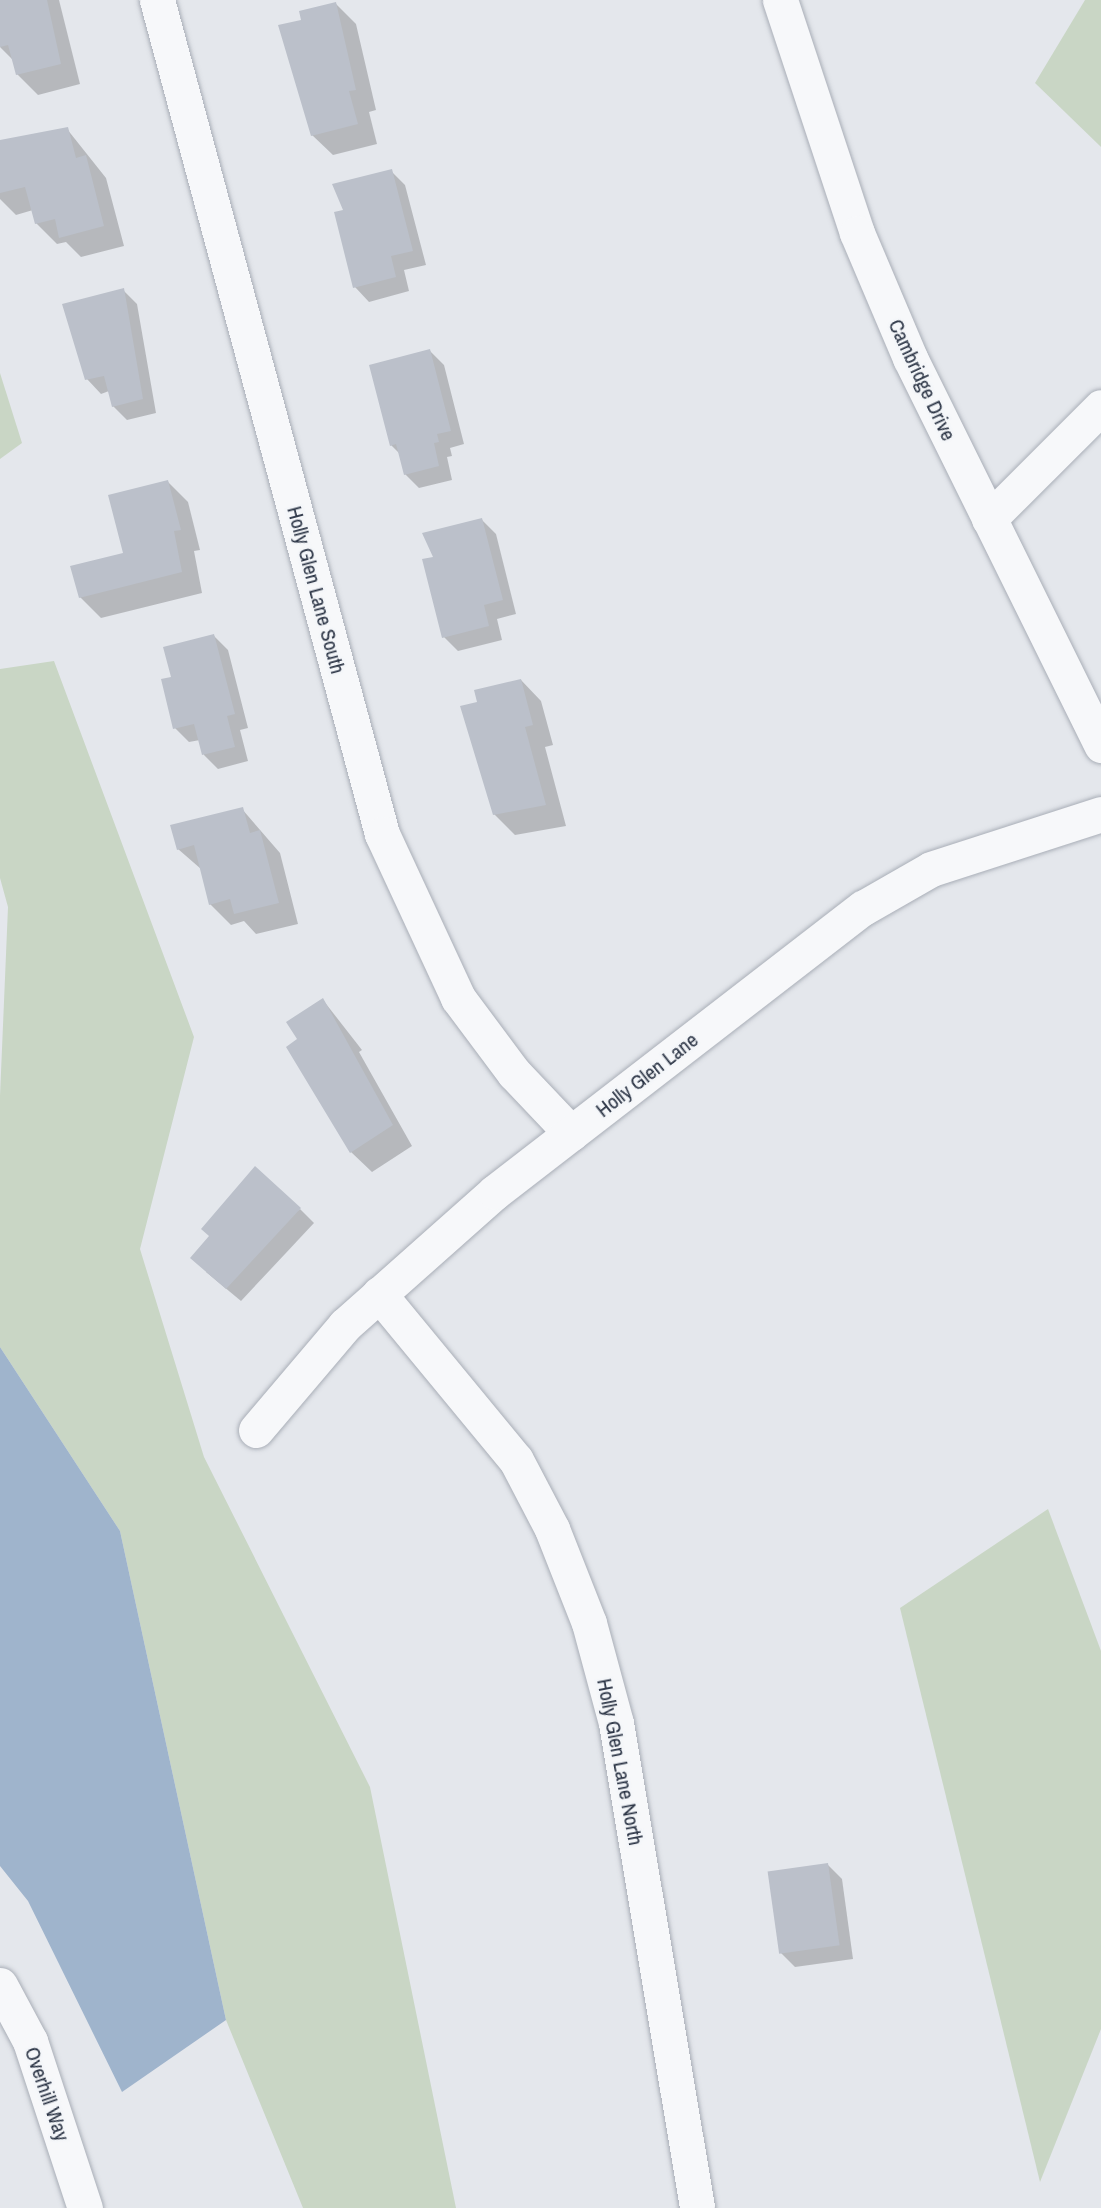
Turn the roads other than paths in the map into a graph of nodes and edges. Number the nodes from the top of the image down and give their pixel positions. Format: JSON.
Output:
{"nodes":[{"id":1,"x":157,"y":0,"type":"edge"},
{"id":2,"x":780,"y":0,"type":"edge"},
{"id":3,"x":1101,"y":407,"type":"edge"},
{"id":4,"x":989,"y":519,"type":"junction"},
{"id":5,"x":1101,"y":745,"type":"edge"},
{"id":6,"x":1101,"y":814,"type":"edge"},
{"id":7,"x":571,"y":1133,"type":"junction"},
{"id":8,"x":379,"y":1294,"type":"junction"},
{"id":9,"x":256,"y":1430,"type":"dead end"},
{"id":10,"x":0,"y":1985,"type":"edge"},
{"id":11,"x":85,"y":2208,"type":"edge"},
{"id":12,"x":697,"y":2208,"type":"edge"}],
"edges":[{"from":1,"to":7,"type":"street","name":"Holly Glen Lane South"},
{"from":2,"to":4,"type":"street","name":"Cambridge Drive"},
{"from":3,"to":4,"type":"street"},
{"from":4,"to":5,"type":"street","name":"Cambridge Drive"},
{"from":6,"to":7,"type":"street","name":"Holly Glen Lane"},
{"from":7,"to":8,"type":"street","name":"Holly Glen Lane"},
{"from":8,"to":9,"type":"street","name":"Holly Glen Lane"},
{"from":8,"to":12,"type":"street","name":"Holly Glen Lane North"},
{"from":10,"to":11,"type":"street","name":"Overhill Way"}]}
